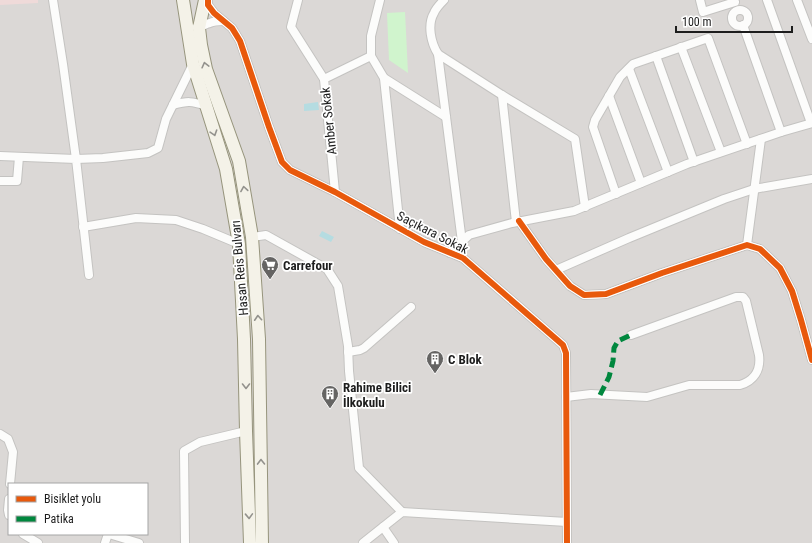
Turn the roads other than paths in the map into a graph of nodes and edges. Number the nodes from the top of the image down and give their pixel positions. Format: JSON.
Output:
{"nodes":[{"id":1,"x":53,"y":0,"type":"edge"},
{"id":2,"x":183,"y":0,"type":"edge"},
{"id":3,"x":207,"y":0,"type":"edge"},
{"id":4,"x":298,"y":0,"type":"edge"},
{"id":5,"x":380,"y":0,"type":"edge"},
{"id":6,"x":444,"y":0,"type":"edge"},
{"id":7,"x":700,"y":0,"type":"edge"},
{"id":8,"x":768,"y":0,"type":"edge"},
{"id":9,"x":797,"y":0,"type":"edge"},
{"id":10,"x":735,"y":1,"type":"edge"},
{"id":11,"x":738,"y":10,"type":"junction"},
{"id":12,"x":223,"y":21,"type":"junction"},
{"id":13,"x":186,"y":25,"type":"junction"},
{"id":14,"x":743,"y":25,"type":"junction"},
{"id":15,"x":199,"y":28,"type":"junction"},
{"id":16,"x":812,"y":39,"type":"edge"},
{"id":17,"x":681,"y":47,"type":"junction"},
{"id":18,"x":438,"y":54,"type":"junction"},
{"id":19,"x":371,"y":56,"type":"junction"},
{"id":20,"x":656,"y":56,"type":"junction"},
{"id":21,"x":193,"y":64,"type":"junction"},
{"id":22,"x":629,"y":69,"type":"junction"},
{"id":23,"x":384,"y":78,"type":"junction"},
{"id":24,"x":324,"y":79,"type":"junction"},
{"id":25,"x":502,"y":95,"type":"junction"},
{"id":26,"x":609,"y":96,"type":"junction"},
{"id":27,"x":173,"y":105,"type":"junction"},
{"id":28,"x":206,"y":106,"type":"junction"},
{"id":29,"x":446,"y":117,"type":"junction"},
{"id":30,"x":812,"y":123,"type":"edge"},
{"id":31,"x":781,"y":132,"type":"junction"},
{"id":32,"x":761,"y":139,"type":"junction"},
{"id":33,"x":747,"y":144,"type":"junction"},
{"id":34,"x":721,"y":152,"type":"junction"},
{"id":35,"x":0,"y":156,"type":"edge"},
{"id":36,"x":19,"y":157,"type":"junction"},
{"id":37,"x":76,"y":159,"type":"junction"},
{"id":38,"x":694,"y":162,"type":"junction"},
{"id":39,"x":668,"y":172,"type":"junction"},
{"id":40,"x":812,"y":179,"type":"edge"},
{"id":41,"x":0,"y":180,"type":"edge"},
{"id":42,"x":641,"y":183,"type":"junction"},
{"id":43,"x":754,"y":189,"type":"junction"},
{"id":44,"x":335,"y":192,"type":"junction"},
{"id":45,"x":616,"y":194,"type":"junction"},
{"id":46,"x":585,"y":207,"type":"junction"},
{"id":47,"x":518,"y":222,"type":"junction"},
{"id":48,"x":83,"y":227,"type":"junction"},
{"id":49,"x":400,"y":229,"type":"junction"},
{"id":50,"x":252,"y":237,"type":"junction"},
{"id":51,"x":462,"y":242,"type":"junction"},
{"id":52,"x":239,"y":244,"type":"junction"},
{"id":53,"x":747,"y":244,"type":"junction"},
{"id":54,"x":450,"y":253,"type":"junction"},
{"id":55,"x":556,"y":270,"type":"junction"},
{"id":56,"x":89,"y":275,"type":"dead end"},
{"id":57,"x":411,"y":307,"type":"dead end"},
{"id":58,"x":631,"y":335,"type":"dead end"},
{"id":59,"x":244,"y":339,"type":"junction"},
{"id":60,"x":259,"y":339,"type":"junction"},
{"id":61,"x":348,"y":352,"type":"junction"},
{"id":62,"x":812,"y":360,"type":"edge"},
{"id":63,"x":259,"y":363,"type":"junction"},
{"id":64,"x":245,"y":364,"type":"junction"},
{"id":65,"x":566,"y":397,"type":"junction"},
{"id":66,"x":246,"y":431,"type":"junction"},
{"id":67,"x":0,"y":434,"type":"edge"},
{"id":68,"x":10,"y":483,"type":"edge"},
{"id":69,"x":402,"y":512,"type":"junction"},
{"id":70,"x":567,"y":522,"type":"junction"},
{"id":71,"x":383,"y":527,"type":"junction"},
{"id":72,"x":25,"y":535,"type":"edge"},
{"id":73,"x":112,"y":535,"type":"edge"},
{"id":74,"x":38,"y":543,"type":"edge"},
{"id":75,"x":139,"y":543,"type":"edge"},
{"id":76,"x":185,"y":543,"type":"edge"},
{"id":77,"x":250,"y":543,"type":"edge"},
{"id":78,"x":262,"y":543,"type":"edge"},
{"id":79,"x":363,"y":543,"type":"edge"},
{"id":80,"x":394,"y":543,"type":"edge"},
{"id":81,"x":567,"y":543,"type":"edge"}],
"edges":[{"from":1,"to":37,"type":"street"},
{"from":2,"to":13,"type":"main road","name":"Hasan Reis Bulvarı"},
{"from":3,"to":12,"type":"street","name":"Saçıkara Sokak"},
{"from":3,"to":15,"type":"main road","name":"Hasan Reis Bulvarı"},
{"from":4,"to":24,"type":"street"},
{"from":5,"to":19,"type":"street"},
{"from":6,"to":18,"type":"street"},
{"from":7,"to":10,"type":"street"},
{"from":8,"to":30,"type":"street"},
{"from":9,"to":16,"type":"street"},
{"from":10,"to":11,"type":"street"},
{"from":11,"to":14,"type":"street"},
{"from":11,"to":14,"type":"street"},
{"from":12,"to":15,"type":"street"},
{"from":12,"to":44,"type":"street","name":"Saçıkara Sokak"},
{"from":13,"to":15,"type":"street"},
{"from":13,"to":21,"type":"main road","name":"Hasan Reis Bulvarı"},
{"from":14,"to":31,"type":"street"},
{"from":50,"to":15,"type":"main road","name":"Hasan Reis Bulvarı","one_way":true},
{"from":17,"to":20,"type":"street"},
{"from":17,"to":33,"type":"street"},
{"from":17,"to":34,"type":"street"},
{"from":18,"to":25,"type":"street"},
{"from":18,"to":29,"type":"street"},
{"from":19,"to":23,"type":"street"},
{"from":19,"to":24,"type":"street","name":"Amber Sokak"},
{"from":20,"to":22,"type":"street"},
{"from":20,"to":38,"type":"street"},
{"from":21,"to":27,"type":"street"},
{"from":21,"to":28,"type":"main road","name":"Hasan Reis Bulvarı"},
{"from":22,"to":26,"type":"street"},
{"from":22,"to":39,"type":"street"},
{"from":23,"to":29,"type":"street"},
{"from":23,"to":49,"type":"street"},
{"from":24,"to":44,"type":"street","name":"Amber Sokak"},
{"from":25,"to":46,"type":"street"},
{"from":25,"to":47,"type":"street"},
{"from":26,"to":42,"type":"street"},
{"from":26,"to":45,"type":"street"},
{"from":27,"to":28,"type":"street"},
{"from":27,"to":37,"type":"street"},
{"from":28,"to":52,"type":"main road","name":"Hasan Reis Bulvarı","one_way":true},
{"from":29,"to":51,"type":"street"},
{"from":30,"to":31,"type":"street"},
{"from":31,"to":32,"type":"street"},
{"from":32,"to":33,"type":"street"},
{"from":32,"to":43,"type":"street"},
{"from":33,"to":34,"type":"street"},
{"from":34,"to":38,"type":"street"},
{"from":35,"to":36,"type":"street"},
{"from":36,"to":37,"type":"street"},
{"from":36,"to":41,"type":"street"},
{"from":37,"to":48,"type":"street"},
{"from":38,"to":39,"type":"street"},
{"from":39,"to":42,"type":"street"},
{"from":40,"to":43,"type":"street"},
{"from":42,"to":45,"type":"street"},
{"from":43,"to":53,"type":"street"},
{"from":43,"to":55,"type":"street"},
{"from":44,"to":49,"type":"street","name":"Saçıkara Sokak"},
{"from":45,"to":46,"type":"street"},
{"from":46,"to":47,"type":"street"},
{"from":47,"to":51,"type":"street"},
{"from":47,"to":55,"type":"street"},
{"from":48,"to":52,"type":"street"},
{"from":48,"to":56,"type":"street"},
{"from":49,"to":54,"type":"street","name":"Saçıkara Sokak"},
{"from":60,"to":50,"type":"main road","name":"Hasan Reis Bulvarı","one_way":true},
{"from":50,"to":61,"type":"street"},
{"from":51,"to":54,"type":"street"},
{"from":52,"to":59,"type":"main road","name":"Hasan Reis Bulvarı"},
{"from":53,"to":55,"type":"street"},
{"from":53,"to":62,"type":"street"},
{"from":54,"to":65,"type":"street","name":"Saçıkara Sokak"},
{"from":57,"to":61,"type":"street"},
{"from":58,"to":65,"type":"street"},
{"from":59,"to":60,"type":"street"},
{"from":59,"to":64,"type":"main road","name":"Hasan Reis Bulvarı"},
{"from":60,"to":63,"type":"main road","name":"Hasan Reis Bulvarı"},
{"from":61,"to":69,"type":"street"},
{"from":63,"to":64,"type":"street"},
{"from":78,"to":63,"type":"main road","name":"Hasan Reis Bulvarı","one_way":true},
{"from":64,"to":66,"type":"main road","name":"Hasan Reis Bulvarı","one_way":true},
{"from":65,"to":70,"type":"street","name":"Saçıkara Sokak"},
{"from":66,"to":76,"type":"street"},
{"from":66,"to":77,"type":"main road","name":"Hasan Reis Bulvarı","one_way":true},
{"from":67,"to":68,"type":"street"},
{"from":69,"to":70,"type":"street"},
{"from":69,"to":71,"type":"street"},
{"from":70,"to":81,"type":"street","name":"Saçıkara Sokak"},
{"from":71,"to":79,"type":"street"},
{"from":71,"to":80,"type":"street"},
{"from":72,"to":74,"type":"street"},
{"from":73,"to":75,"type":"street"}]}
